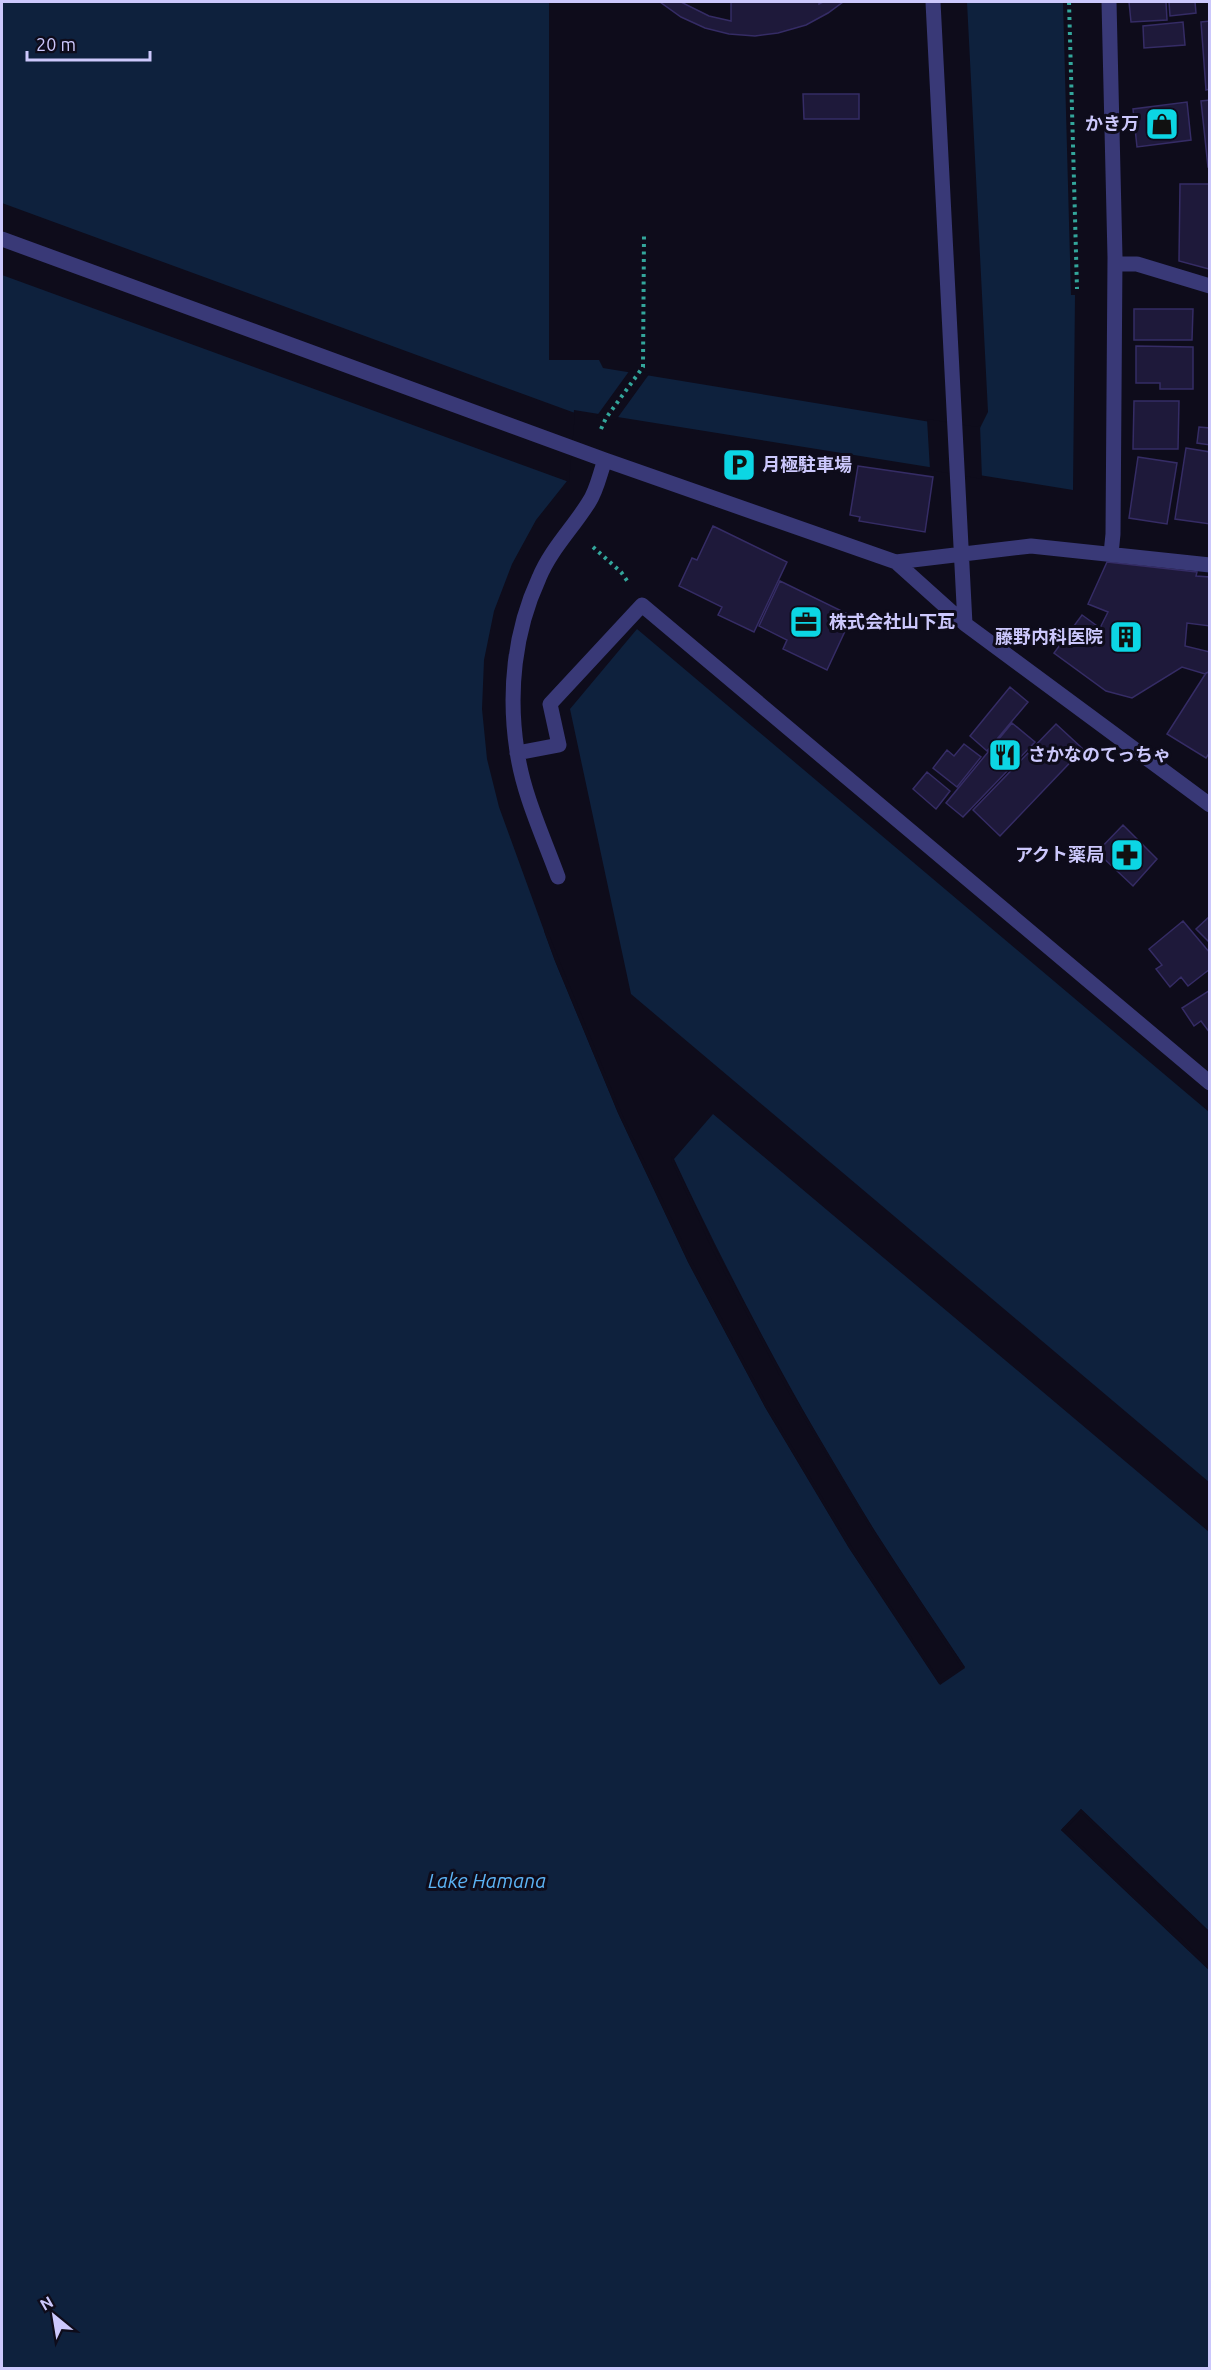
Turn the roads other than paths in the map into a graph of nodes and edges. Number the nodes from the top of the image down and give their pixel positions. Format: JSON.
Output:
{"nodes":[{"id":1,"x":933,"y":2,"type":"edge"},
{"id":2,"x":1109,"y":2,"type":"edge"},
{"id":3,"x":2,"y":239,"type":"edge"},
{"id":4,"x":1115,"y":264,"type":"junction"},
{"id":5,"x":1209,"y":286,"type":"edge"},
{"id":6,"x":605,"y":460,"type":"junction"},
{"id":7,"x":962,"y":554,"type":"junction"},
{"id":8,"x":1111,"y":554,"type":"junction"},
{"id":9,"x":896,"y":562,"type":"junction"},
{"id":10,"x":1209,"y":566,"type":"edge"},
{"id":11,"x":966,"y":624,"type":"junction"},
{"id":12,"x":517,"y":753,"type":"junction"},
{"id":13,"x":1209,"y":805,"type":"edge"},
{"id":14,"x":558,"y":877,"type":"dead end"},
{"id":15,"x":1209,"y":1083,"type":"edge"}],
"edges":[{"from":1,"to":7,"type":"street"},
{"from":2,"to":4,"type":"street"},
{"from":3,"to":6,"type":"street"},
{"from":4,"to":5,"type":"street"},
{"from":4,"to":8,"type":"street"},
{"from":6,"to":9,"type":"street"},
{"from":6,"to":12,"type":"street"},
{"from":7,"to":8,"type":"street"},
{"from":7,"to":9,"type":"street"},
{"from":7,"to":11,"type":"street"},
{"from":8,"to":10,"type":"street"},
{"from":9,"to":11,"type":"street"},
{"from":11,"to":13,"type":"street"},
{"from":12,"to":14,"type":"street"},
{"from":12,"to":15,"type":"street"}]}
